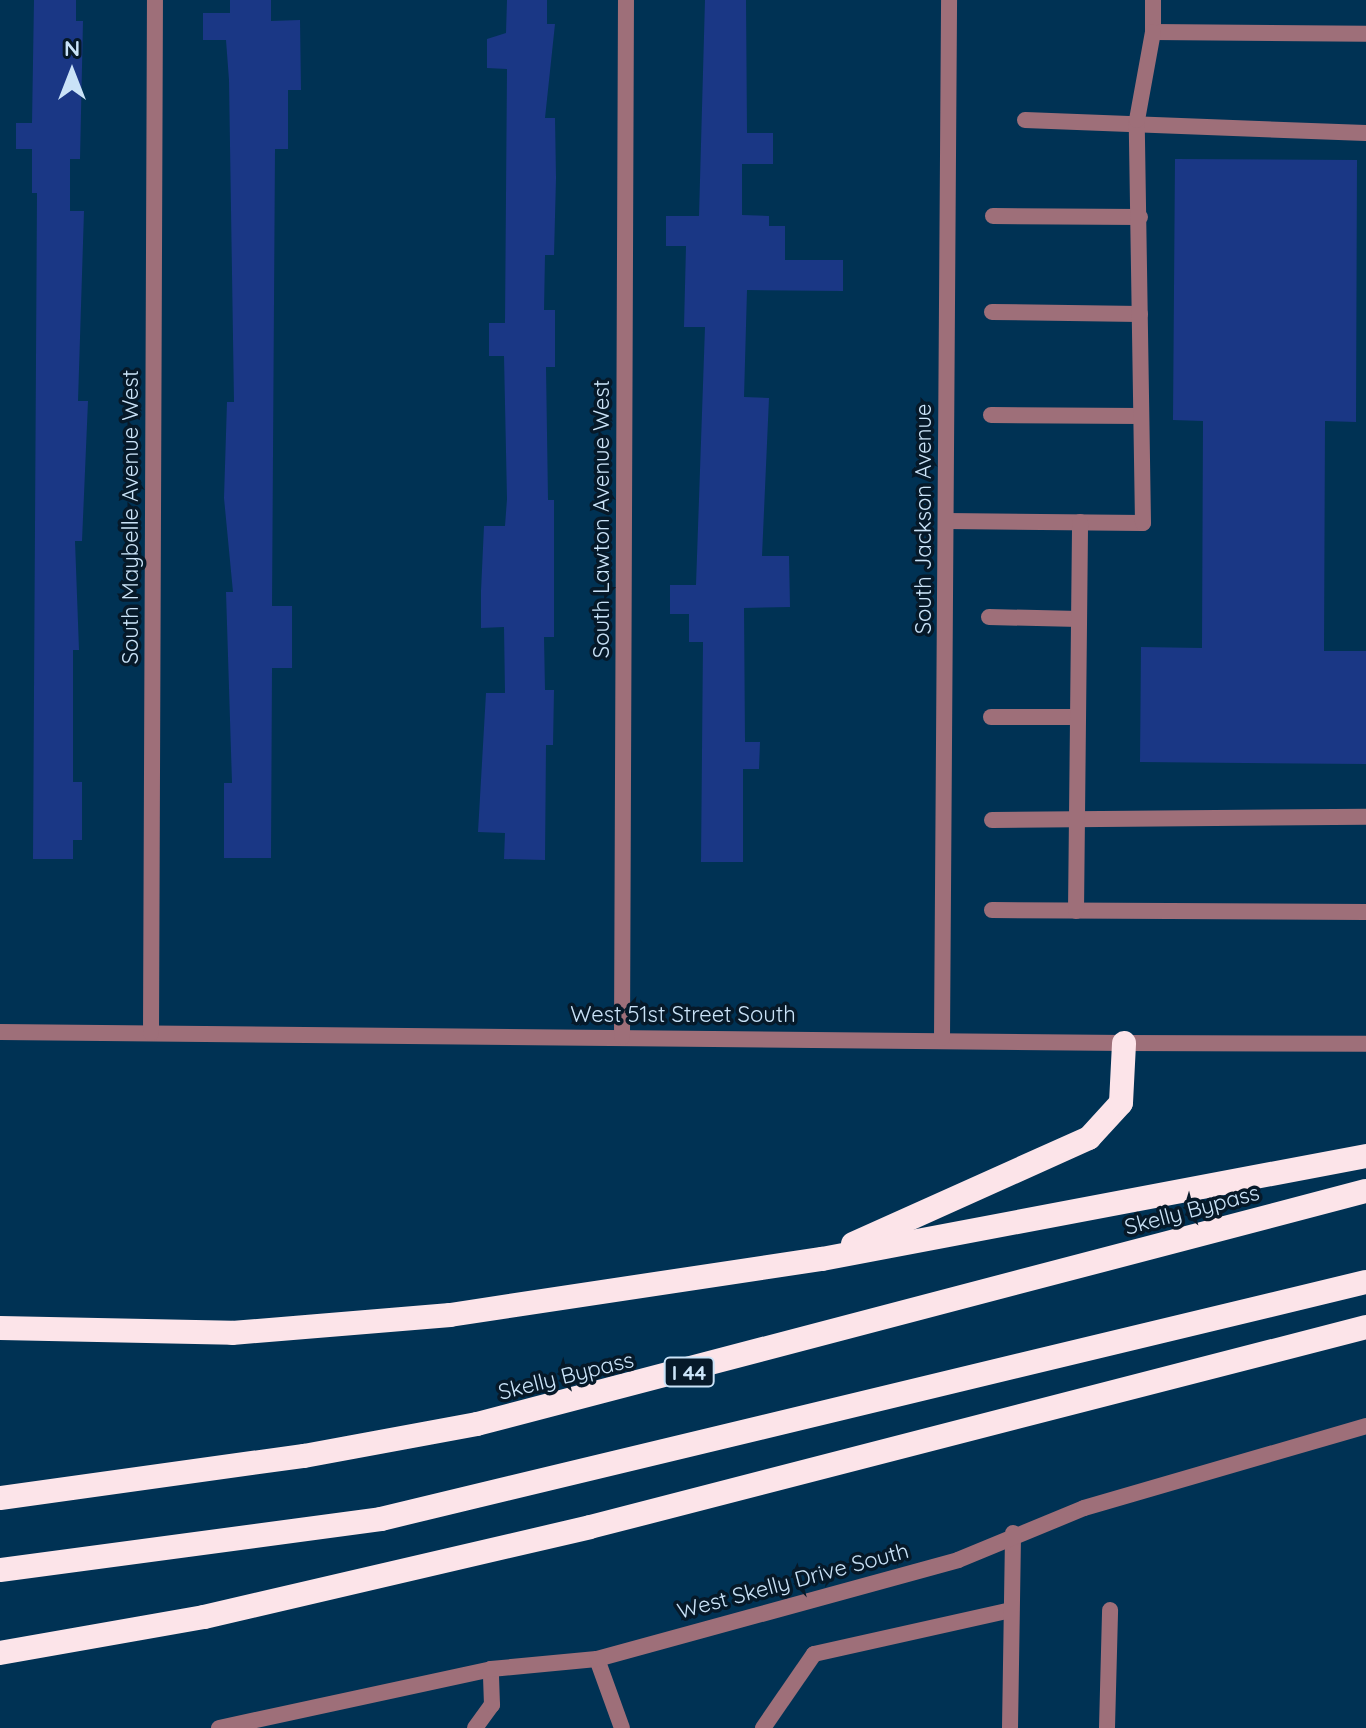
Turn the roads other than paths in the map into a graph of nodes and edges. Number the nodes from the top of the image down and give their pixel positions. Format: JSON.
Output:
{"nodes":[{"id":1,"x":155,"y":0,"type":"edge"},
{"id":2,"x":626,"y":0,"type":"edge"},
{"id":3,"x":949,"y":0,"type":"edge"},
{"id":4,"x":1153,"y":0,"type":"edge"},
{"id":5,"x":1153,"y":32,"type":"junction"},
{"id":6,"x":1366,"y":34,"type":"edge"},
{"id":7,"x":1025,"y":120,"type":"dead end"},
{"id":8,"x":1137,"y":120,"type":"junction"},
{"id":9,"x":1366,"y":133,"type":"edge"},
{"id":10,"x":993,"y":216,"type":"dead end"},
{"id":11,"x":1140,"y":217,"type":"junction"},
{"id":12,"x":992,"y":312,"type":"dead end"},
{"id":13,"x":1140,"y":314,"type":"junction"},
{"id":14,"x":991,"y":415,"type":"dead end"},
{"id":15,"x":1141,"y":416,"type":"junction"},
{"id":16,"x":946,"y":521,"type":"junction"},
{"id":17,"x":1080,"y":522,"type":"junction"},
{"id":18,"x":989,"y":617,"type":"dead end"},
{"id":19,"x":1079,"y":619,"type":"junction"},
{"id":20,"x":991,"y":717,"type":"dead end"},
{"id":21,"x":1078,"y":717,"type":"junction"},
{"id":22,"x":1366,"y":817,"type":"edge"},
{"id":23,"x":1077,"y":819,"type":"junction"},
{"id":24,"x":992,"y":820,"type":"dead end"},
{"id":25,"x":992,"y":910,"type":"dead end"},
{"id":26,"x":1076,"y":911,"type":"junction"},
{"id":27,"x":1366,"y":912,"type":"edge"},
{"id":28,"x":0,"y":1032,"type":"edge"},
{"id":29,"x":151,"y":1033,"type":"junction"},
{"id":30,"x":622,"y":1037,"type":"junction"},
{"id":31,"x":942,"y":1038,"type":"junction"},
{"id":32,"x":1124,"y":1043,"type":"junction"},
{"id":33,"x":1366,"y":1044,"type":"edge"},
{"id":34,"x":1366,"y":1156,"type":"edge"},
{"id":35,"x":1366,"y":1191,"type":"edge"},
{"id":36,"x":822,"y":1259,"type":"junction"},
{"id":37,"x":1366,"y":1282,"type":"edge"},
{"id":38,"x":0,"y":1328,"type":"edge"},
{"id":39,"x":1362,"y":1331,"type":"edge"},
{"id":40,"x":1366,"y":1426,"type":"edge"},
{"id":41,"x":0,"y":1498,"type":"edge"},
{"id":42,"x":1013,"y":1533,"type":"junction"},
{"id":43,"x":0,"y":1570,"type":"edge"},
{"id":44,"x":1011,"y":1610,"type":"junction"},
{"id":45,"x":1110,"y":1610,"type":"dead end"},
{"id":46,"x":0,"y":1653,"type":"edge"},
{"id":47,"x":597,"y":1659,"type":"junction"},
{"id":48,"x":491,"y":1669,"type":"junction"},
{"id":49,"x":219,"y":1728,"type":"edge"},
{"id":50,"x":475,"y":1728,"type":"edge"},
{"id":51,"x":622,"y":1728,"type":"edge"},
{"id":52,"x":763,"y":1728,"type":"edge"},
{"id":53,"x":1010,"y":1728,"type":"edge"},
{"id":54,"x":1107,"y":1728,"type":"edge"}],
"edges":[{"from":1,"to":29,"type":"street","name":"South Maybelle Avenue West"},
{"from":2,"to":30,"type":"street","name":"South Lawton Avenue West"},
{"from":3,"to":16,"type":"street","name":"South Jackson Avenue"},
{"from":4,"to":5,"type":"street"},
{"from":5,"to":6,"type":"street"},
{"from":5,"to":8,"type":"street"},
{"from":7,"to":8,"type":"street"},
{"from":8,"to":9,"type":"street"},
{"from":8,"to":11,"type":"street"},
{"from":10,"to":11,"type":"street"},
{"from":11,"to":13,"type":"street"},
{"from":12,"to":13,"type":"street"},
{"from":13,"to":15,"type":"street"},
{"from":14,"to":15,"type":"street"},
{"from":15,"to":17,"type":"street"},
{"from":16,"to":17,"type":"street"},
{"from":16,"to":31,"type":"street","name":"South Jackson Avenue"},
{"from":17,"to":19,"type":"street"},
{"from":18,"to":19,"type":"street"},
{"from":19,"to":21,"type":"street"},
{"from":20,"to":21,"type":"street"},
{"from":21,"to":23,"type":"street"},
{"from":22,"to":23,"type":"street"},
{"from":23,"to":24,"type":"street"},
{"from":23,"to":26,"type":"street"},
{"from":25,"to":26,"type":"street"},
{"from":26,"to":27,"type":"street"},
{"from":28,"to":29,"type":"street","name":"West 51st Street South"},
{"from":29,"to":30,"type":"street","name":"West 51st Street South"},
{"from":30,"to":31,"type":"street","name":"West 51st Street South"},
{"from":31,"to":32,"type":"street","name":"West 51st Street South"},
{"from":32,"to":33,"type":"street","name":"West 51st Street South"},
{"from":32,"to":36,"type":"highway"},
{"from":34,"to":36,"type":"highway"},
{"from":35,"to":41,"type":"highway","name":"Skelly Bypass","number":"I 44"},
{"from":36,"to":38,"type":"highway"},
{"from":37,"to":43,"type":"highway"},
{"from":39,"to":46,"type":"highway"},
{"from":40,"to":42,"type":"street","name":"West Skelly Drive South"},
{"from":42,"to":44,"type":"street"},
{"from":42,"to":47,"type":"street","name":"West Skelly Drive South"},
{"from":44,"to":52,"type":"street"},
{"from":44,"to":53,"type":"street"},
{"from":45,"to":54,"type":"street"},
{"from":47,"to":48,"type":"street","name":"West Skelly Drive South"},
{"from":47,"to":51,"type":"street"},
{"from":48,"to":49,"type":"street","name":"West Skelly Drive South"},
{"from":48,"to":50,"type":"street"}]}
